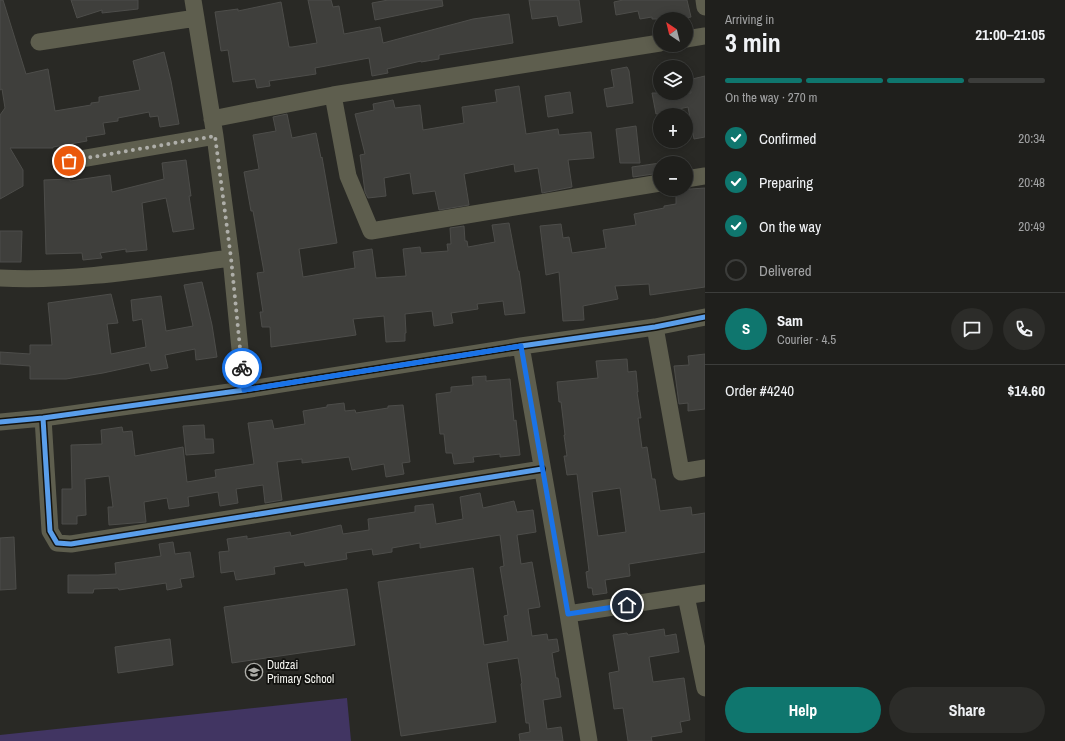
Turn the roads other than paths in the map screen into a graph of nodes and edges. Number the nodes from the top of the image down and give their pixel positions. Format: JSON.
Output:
{"nodes":[{"id":1,"x":193,"y":0,"type":"edge"},
{"id":2,"x":704,"y":0,"type":"edge"},
{"id":3,"x":705,"y":7,"type":"edge"},
{"id":4,"x":196,"y":18,"type":"junction"},
{"id":5,"x":705,"y":36,"type":"edge"},
{"id":6,"x":693,"y":38,"type":"edge"},
{"id":7,"x":39,"y":42,"type":"dead end"},
{"id":8,"x":653,"y":44,"type":"edge"},
{"id":9,"x":333,"y":95,"type":"junction"},
{"id":10,"x":212,"y":120,"type":"junction"},
{"id":11,"x":215,"y":136,"type":"junction"},
{"id":12,"x":69,"y":161,"type":"dead end"},
{"id":13,"x":705,"y":176,"type":"edge"},
{"id":14,"x":693,"y":178,"type":"edge"},
{"id":15,"x":653,"y":184,"type":"edge"},
{"id":16,"x":231,"y":258,"type":"junction"},
{"id":17,"x":0,"y":278,"type":"edge"},
{"id":18,"x":705,"y":317,"type":"edge"},
{"id":19,"x":655,"y":327,"type":"junction"},
{"id":20,"x":521,"y":346,"type":"junction"},
{"id":21,"x":244,"y":390,"type":"junction"},
{"id":22,"x":43,"y":418,"type":"junction"},
{"id":23,"x":0,"y":422,"type":"edge"},
{"id":24,"x":705,"y":468,"type":"edge"},
{"id":25,"x":542,"y":469,"type":"junction"},
{"id":26,"x":705,"y":593,"type":"edge"},
{"id":27,"x":686,"y":596,"type":"junction"},
{"id":28,"x":568,"y":614,"type":"junction"},
{"id":29,"x":705,"y":688,"type":"edge"},
{"id":30,"x":589,"y":741,"type":"edge"}],
"edges":[{"from":1,"to":4,"type":"street"},
{"from":2,"to":3,"type":"street"},
{"from":4,"to":7,"type":"street"},
{"from":4,"to":10,"type":"street"},
{"from":5,"to":6,"type":"street"},
{"from":8,"to":9,"type":"street"},
{"from":9,"to":10,"type":"street"},
{"from":9,"to":15,"type":"street"},
{"from":10,"to":11,"type":"street"},
{"from":11,"to":12,"type":"street"},
{"from":11,"to":16,"type":"street"},
{"from":13,"to":14,"type":"street"},
{"from":16,"to":17,"type":"street"},
{"from":16,"to":21,"type":"street"},
{"from":18,"to":19,"type":"street"},
{"from":19,"to":20,"type":"street"},
{"from":19,"to":24,"type":"street"},
{"from":20,"to":21,"type":"street"},
{"from":20,"to":25,"type":"street"},
{"from":21,"to":22,"type":"street"},
{"from":22,"to":23,"type":"street"},
{"from":22,"to":25,"type":"street"},
{"from":25,"to":28,"type":"street"},
{"from":26,"to":27,"type":"street"},
{"from":27,"to":28,"type":"street"},
{"from":27,"to":29,"type":"street"},
{"from":28,"to":30,"type":"street"}]}
